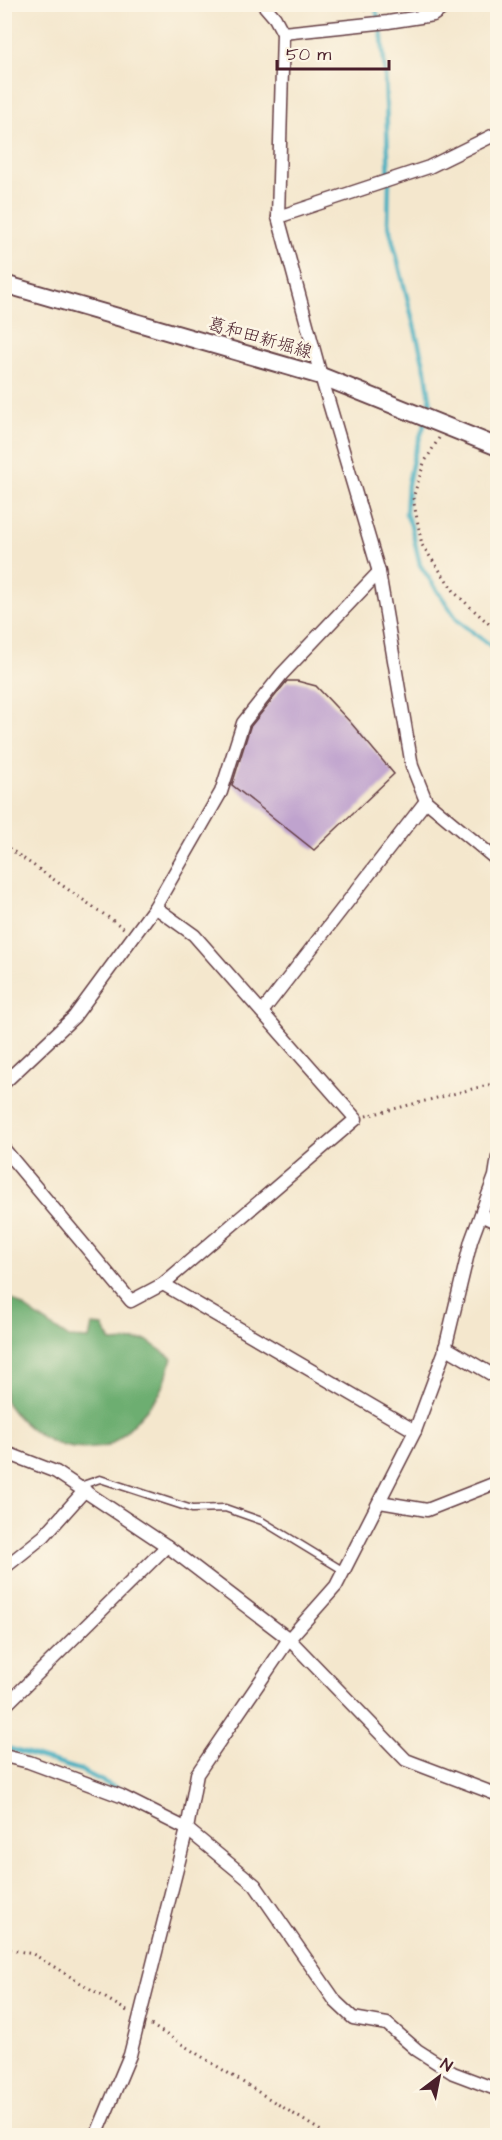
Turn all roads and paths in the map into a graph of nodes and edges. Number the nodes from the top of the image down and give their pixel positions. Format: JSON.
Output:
{"nodes":[{"id":1,"x":263,"y":4,"type":"edge"},
{"id":2,"x":449,"y":4,"type":"edge"},
{"id":3,"x":283,"y":33,"type":"junction"},
{"id":4,"x":498,"y":133,"type":"edge"},
{"id":5,"x":278,"y":217,"type":"junction"},
{"id":6,"x":4,"y":284,"type":"edge"},
{"id":7,"x":321,"y":376,"type":"junction"},
{"id":8,"x":441,"y":424,"type":"junction"},
{"id":9,"x":498,"y":447,"type":"edge"},
{"id":10,"x":379,"y":572,"type":"junction"},
{"id":11,"x":498,"y":632,"type":"edge"},
{"id":12,"x":426,"y":801,"type":"junction"},
{"id":13,"x":4,"y":845,"type":"edge"},
{"id":14,"x":498,"y":861,"type":"edge"},
{"id":15,"x":155,"y":907,"type":"junction"},
{"id":16,"x":134,"y":935,"type":"junction"},
{"id":17,"x":262,"y":1011,"type":"junction"},
{"id":18,"x":4,"y":1083,"type":"edge"},
{"id":19,"x":498,"y":1084,"type":"edge"},
{"id":20,"x":356,"y":1119,"type":"junction"},
{"id":21,"x":4,"y":1149,"type":"edge"},
{"id":22,"x":498,"y":1157,"type":"edge"},
{"id":23,"x":481,"y":1215,"type":"junction"},
{"id":24,"x":498,"y":1223,"type":"edge"},
{"id":25,"x":164,"y":1284,"type":"junction"},
{"id":26,"x":446,"y":1347,"type":"junction"},
{"id":27,"x":498,"y":1378,"type":"edge"},
{"id":28,"x":415,"y":1431,"type":"junction"},
{"id":29,"x":4,"y":1452,"type":"edge"},
{"id":30,"x":498,"y":1482,"type":"edge"},
{"id":31,"x":82,"y":1488,"type":"junction"},
{"id":32,"x":380,"y":1502,"type":"junction"},
{"id":33,"x":167,"y":1545,"type":"junction"},
{"id":34,"x":4,"y":1568,"type":"edge"},
{"id":35,"x":344,"y":1571,"type":"junction"},
{"id":36,"x":289,"y":1639,"type":"junction"},
{"id":37,"x":4,"y":1707,"type":"edge"},
{"id":38,"x":4,"y":1756,"type":"edge"},
{"id":39,"x":498,"y":1794,"type":"edge"},
{"id":40,"x":187,"y":1828,"type":"junction"},
{"id":41,"x":4,"y":1948,"type":"edge"},
{"id":42,"x":130,"y":2012,"type":"dead end"},
{"id":43,"x":149,"y":2024,"type":"dead end"},
{"id":44,"x":498,"y":2090,"type":"edge"},
{"id":45,"x":96,"y":2136,"type":"edge"},
{"id":46,"x":328,"y":2136,"type":"edge"}],
"edges":[{"from":1,"to":3,"type":"street"},
{"from":2,"to":3,"type":"street"},
{"from":3,"to":5,"type":"street"},
{"from":4,"to":5,"type":"street"},
{"from":5,"to":7,"type":"street"},
{"from":6,"to":7,"type":"main road","name":"葛和田新堀線"},
{"from":7,"to":8,"type":"main road","name":"葛和田新堀線"},
{"from":7,"to":10,"type":"street"},
{"from":8,"to":9,"type":"main road","name":"葛和田新堀線"},
{"from":8,"to":11,"type":"path"},
{"from":10,"to":12,"type":"street"},
{"from":10,"to":15,"type":"street"},
{"from":12,"to":14,"type":"street"},
{"from":12,"to":17,"type":"street"},
{"from":13,"to":16,"type":"path"},
{"from":15,"to":16,"type":"street"},
{"from":15,"to":17,"type":"street"},
{"from":16,"to":18,"type":"street"},
{"from":17,"to":20,"type":"street"},
{"from":19,"to":20,"type":"path"},
{"from":20,"to":25,"type":"street"},
{"from":21,"to":25,"type":"street"},
{"from":22,"to":23,"type":"street"},
{"from":23,"to":24,"type":"street"},
{"from":23,"to":26,"type":"street"},
{"from":25,"to":28,"type":"street"},
{"from":26,"to":27,"type":"street"},
{"from":26,"to":28,"type":"street"},
{"from":28,"to":32,"type":"street"},
{"from":29,"to":31,"type":"street"},
{"from":30,"to":32,"type":"street"},
{"from":31,"to":33,"type":"street"},
{"from":31,"to":34,"type":"street"},
{"from":31,"to":35,"type":"lane"},
{"from":32,"to":35,"type":"street"},
{"from":33,"to":36,"type":"street"},
{"from":33,"to":37,"type":"street"},
{"from":35,"to":36,"type":"street"},
{"from":36,"to":39,"type":"street"},
{"from":36,"to":40,"type":"street"},
{"from":38,"to":40,"type":"street"},
{"from":40,"to":44,"type":"street"},
{"from":40,"to":45,"type":"street"},
{"from":41,"to":42,"type":"path"},
{"from":43,"to":46,"type":"path"}]}
